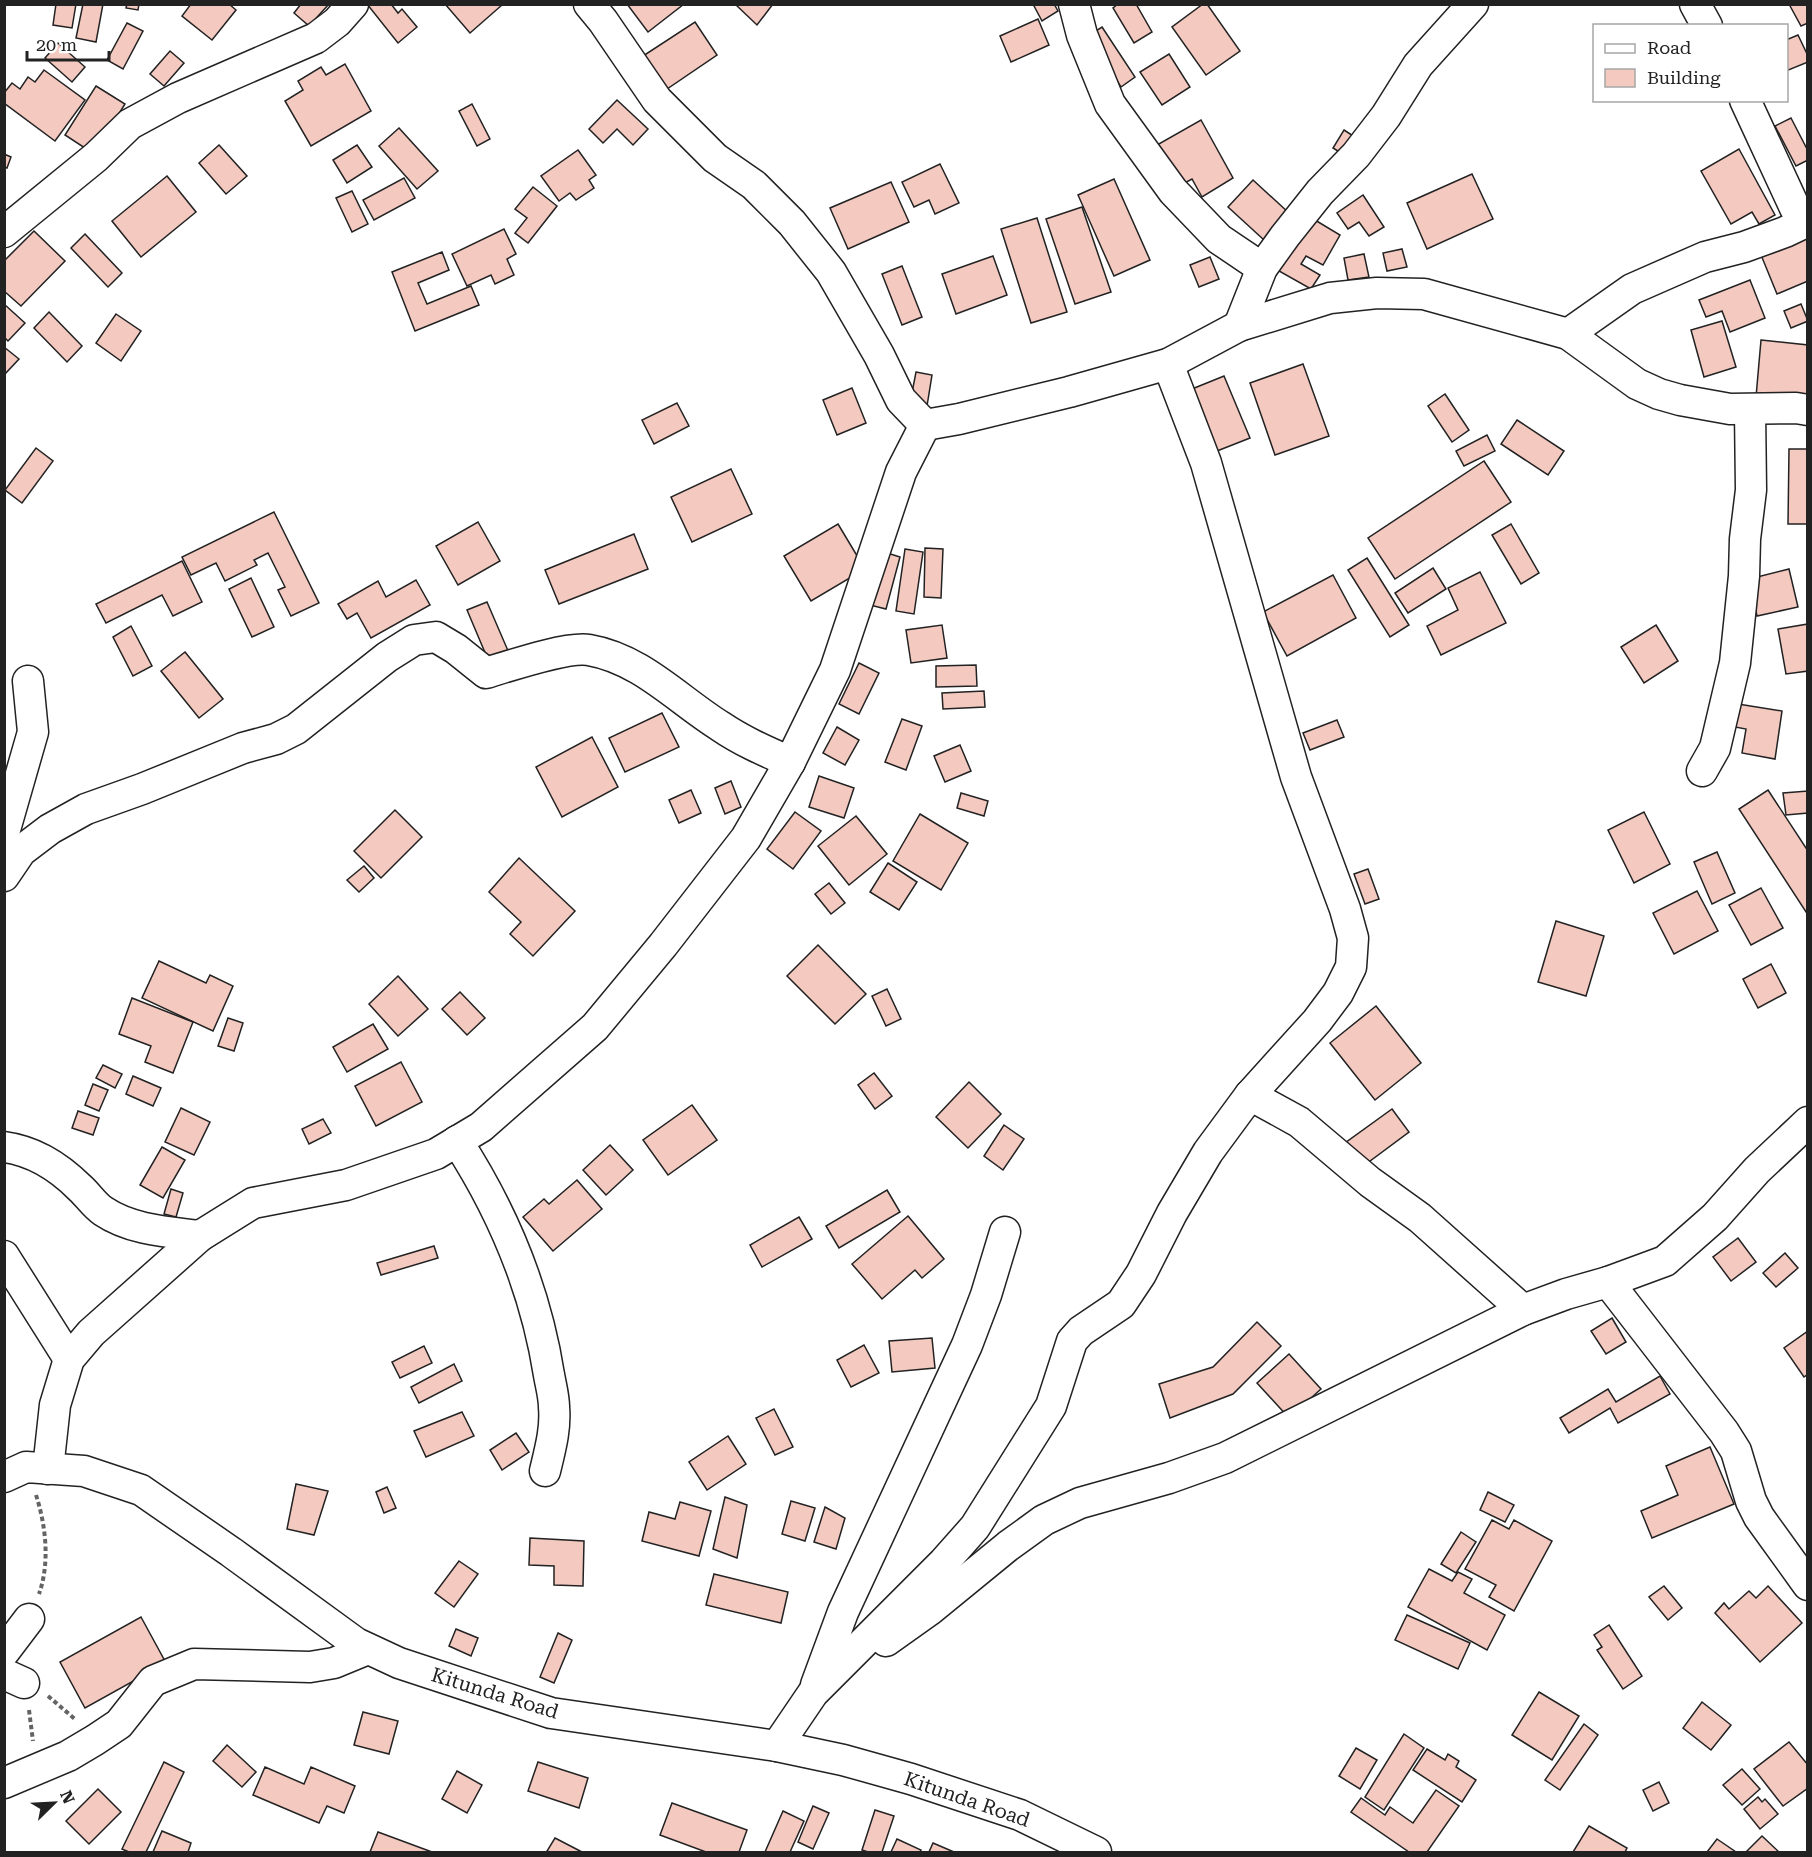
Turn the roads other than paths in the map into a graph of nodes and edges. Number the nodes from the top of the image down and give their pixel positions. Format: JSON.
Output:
{"nodes":[{"id":1,"x":354,"y":4,"type":"edge"},
{"id":2,"x":589,"y":4,"type":"edge"},
{"id":3,"x":1074,"y":4,"type":"edge"},
{"id":4,"x":1473,"y":4,"type":"edge"},
{"id":5,"x":1695,"y":4,"type":"edge"},
{"id":6,"x":1706,"y":24,"type":"edge"},
{"id":7,"x":1746,"y":102,"type":"edge"},
{"id":8,"x":1807,"y":221,"type":"edge"},
{"id":9,"x":4,"y":232,"type":"edge"},
{"id":10,"x":1262,"y":268,"type":"junction"},
{"id":11,"x":1239,"y":326,"type":"junction"},
{"id":12,"x":1568,"y":334,"type":"junction"},
{"id":13,"x":1168,"y":364,"type":"junction"},
{"id":14,"x":1750,"y":410,"type":"junction"},
{"id":15,"x":1808,"y":410,"type":"edge"},
{"id":16,"x":925,"y":425,"type":"junction"},
{"id":17,"x":28,"y":681,"type":"dead end"},
{"id":18,"x":790,"y":762,"type":"junction"},
{"id":19,"x":1702,"y":771,"type":"dead end"},
{"id":20,"x":4,"y":832,"type":"edge"},
{"id":21,"x":4,"y":876,"type":"edge"},
{"id":22,"x":1250,"y":1095,"type":"junction"},
{"id":23,"x":1808,"y":1122,"type":"edge"},
{"id":24,"x":458,"y":1141,"type":"junction"},
{"id":25,"x":4,"y":1147,"type":"edge"},
{"id":26,"x":1005,"y":1232,"type":"dead end"},
{"id":27,"x":200,"y":1236,"type":"junction"},
{"id":28,"x":4,"y":1256,"type":"edge"},
{"id":29,"x":1608,"y":1282,"type":"junction"},
{"id":30,"x":1523,"y":1310,"type":"junction"},
{"id":31,"x":69,"y":1359,"type":"junction"},
{"id":32,"x":48,"y":1468,"type":"junction"},
{"id":33,"x":545,"y":1471,"type":"dead end"},
{"id":34,"x":4,"y":1478,"type":"edge"},
{"id":35,"x":1808,"y":1585,"type":"edge"},
{"id":36,"x":29,"y":1619,"type":"dead end"},
{"id":37,"x":368,"y":1648,"type":"junction"},
{"id":38,"x":4,"y":1652,"type":"edge"},
{"id":39,"x":813,"y":1694,"type":"junction"},
{"id":40,"x":777,"y":1746,"type":"junction"},
{"id":41,"x":4,"y":1783,"type":"edge"},
{"id":42,"x":1096,"y":1852,"type":"edge"}],
"edges":[{"from":1,"to":9,"type":"street"},
{"from":2,"to":16,"type":"street"},
{"from":3,"to":10,"type":"street"},
{"from":4,"to":10,"type":"street"},
{"from":5,"to":6,"type":"street"},
{"from":7,"to":8,"type":"street"},
{"from":8,"to":12,"type":"street"},
{"from":10,"to":11,"type":"street"},
{"from":11,"to":12,"type":"street"},
{"from":11,"to":13,"type":"street"},
{"from":12,"to":14,"type":"street"},
{"from":13,"to":16,"type":"street"},
{"from":13,"to":22,"type":"street"},
{"from":14,"to":15,"type":"street"},
{"from":14,"to":19,"type":"street"},
{"from":16,"to":18,"type":"street"},
{"from":17,"to":20,"type":"street"},
{"from":18,"to":21,"type":"street"},
{"from":18,"to":24,"type":"street"},
{"from":22,"to":30,"type":"street"},
{"from":22,"to":39,"type":"street"},
{"from":23,"to":29,"type":"street"},
{"from":24,"to":27,"type":"street"},
{"from":24,"to":33,"type":"street"},
{"from":25,"to":27,"type":"street"},
{"from":26,"to":39,"type":"street"},
{"from":27,"to":31,"type":"street"},
{"from":28,"to":31,"type":"street"},
{"from":29,"to":30,"type":"street"},
{"from":29,"to":35,"type":"street"},
{"from":30,"to":39,"type":"street"},
{"from":31,"to":32,"type":"street"},
{"from":32,"to":34,"type":"street","name":"Kitunda Road"},
{"from":32,"to":37,"type":"street","name":"Kitunda Road"},
{"from":36,"to":38,"type":"street"},
{"from":37,"to":40,"type":"street","name":"Kitunda Road"},
{"from":37,"to":41,"type":"street"},
{"from":39,"to":40,"type":"street"},
{"from":40,"to":42,"type":"street","name":"Kitunda Road"}]}
